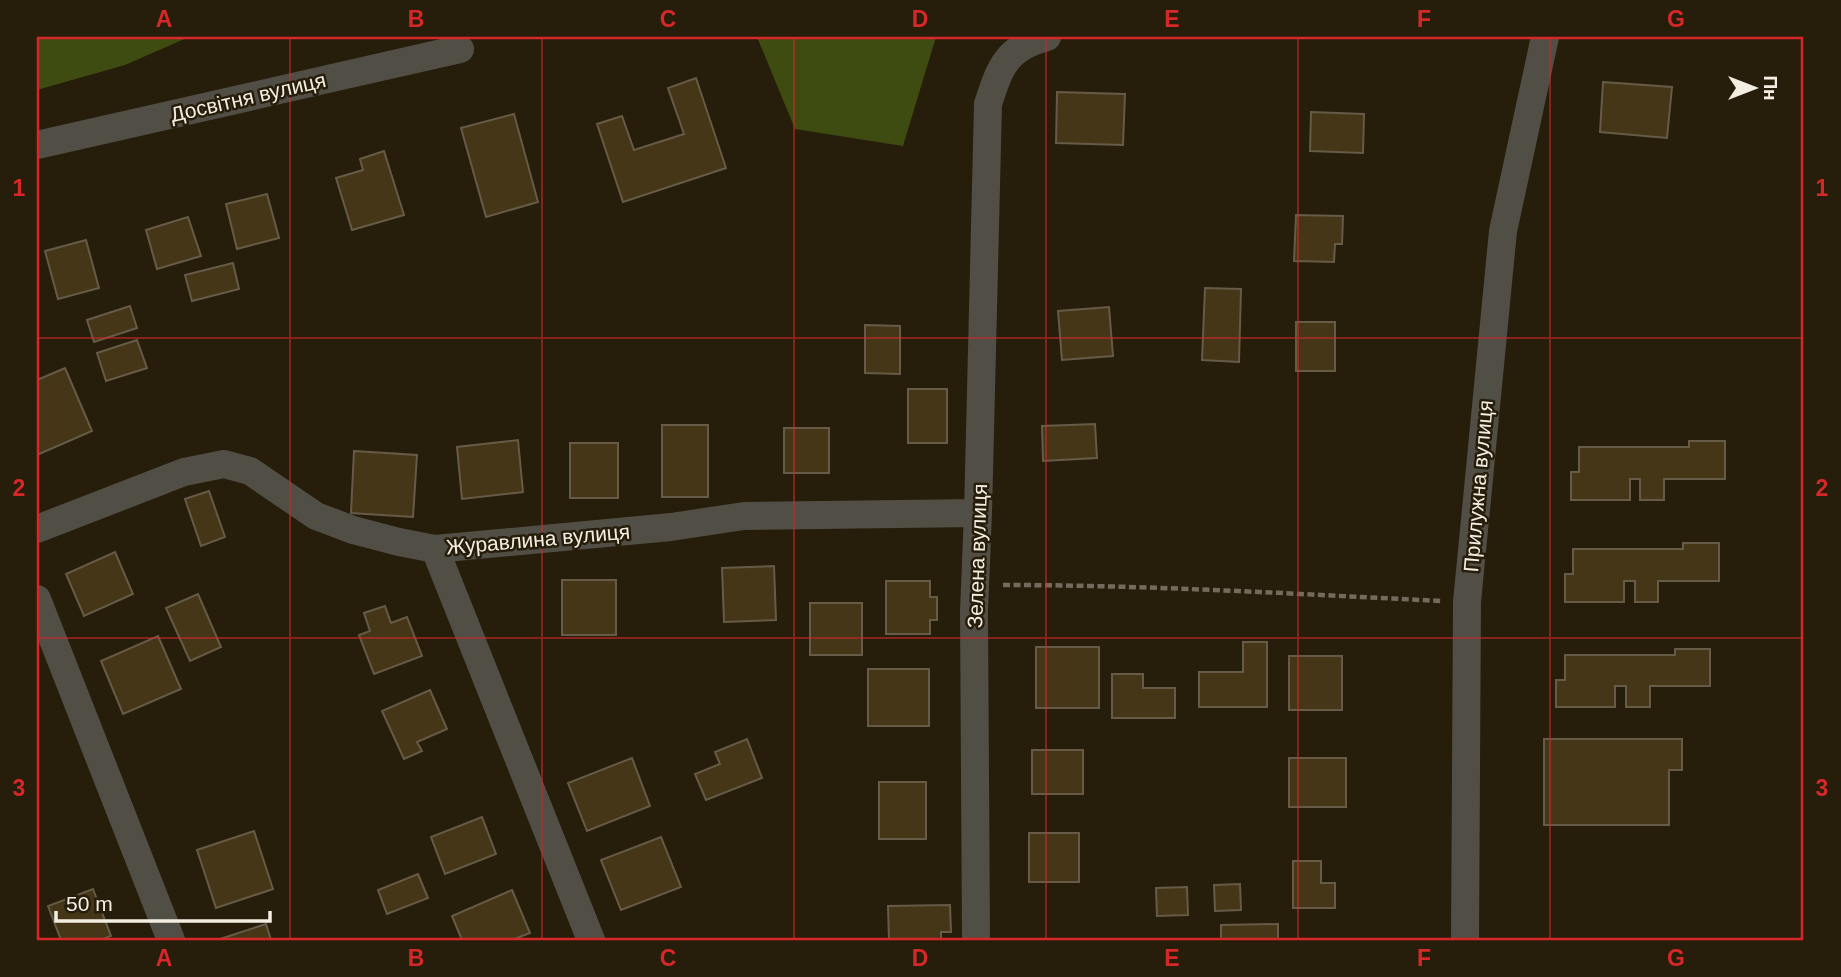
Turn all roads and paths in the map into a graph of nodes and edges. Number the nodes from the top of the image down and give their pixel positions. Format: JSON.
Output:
{"nodes":[{"id":1,"x":1047,"y":37,"type":"edge"},
{"id":2,"x":1545,"y":37,"type":"edge"},
{"id":3,"x":460,"y":49,"type":"dead end"},
{"id":4,"x":37,"y":145,"type":"edge"},
{"id":5,"x":978,"y":513,"type":"junction"},
{"id":6,"x":37,"y":529,"type":"edge"},
{"id":7,"x":435,"y":549,"type":"junction"},
{"id":8,"x":975,"y":585,"type":"junction"},
{"id":9,"x":37,"y":599,"type":"edge"},
{"id":10,"x":1467,"y":602,"type":"junction"},
{"id":11,"x":171,"y":940,"type":"edge"},
{"id":12,"x":591,"y":940,"type":"edge"},
{"id":13,"x":976,"y":940,"type":"edge"},
{"id":14,"x":1465,"y":940,"type":"edge"}],
"edges":[{"from":1,"to":5,"type":"street","name":"Зелена вулиця"},
{"from":2,"to":10,"type":"street","name":"Прилужна вулиця"},
{"from":3,"to":4,"type":"street","name":"Досвітня вулиця"},
{"from":5,"to":7,"type":"street","name":"Журавлина вулиця"},
{"from":5,"to":8,"type":"street","name":"Зелена вулиця"},
{"from":6,"to":7,"type":"street"},
{"from":7,"to":12,"type":"street","name":"Журавлина вулиця"},
{"from":8,"to":10,"type":"path"},
{"from":8,"to":13,"type":"street","name":"Зелена вулиця"},
{"from":9,"to":11,"type":"street"},
{"from":10,"to":14,"type":"street","name":"Прилужна вулиця"}]}
